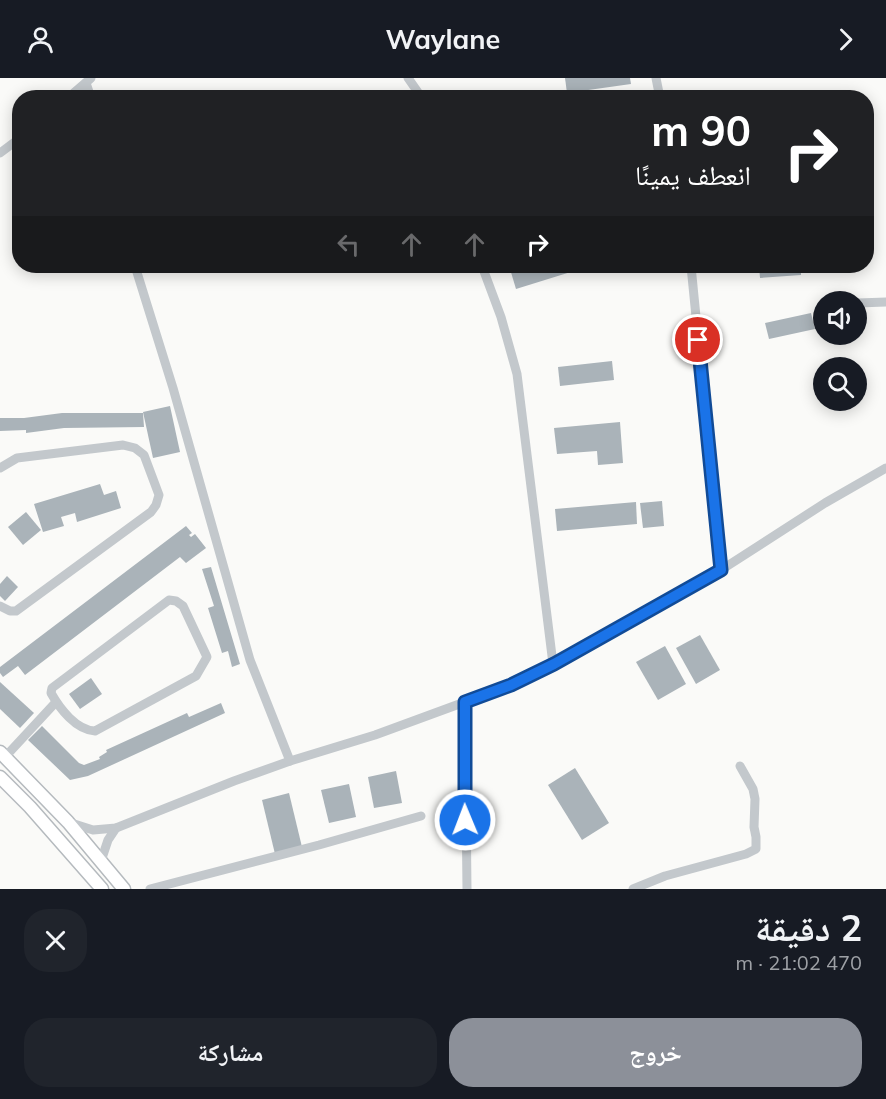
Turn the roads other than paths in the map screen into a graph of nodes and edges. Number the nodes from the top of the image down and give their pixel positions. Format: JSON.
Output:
{"nodes":[{"id":1,"x":137,"y":273,"type":"edge"},
{"id":2,"x":485,"y":273,"type":"edge"},
{"id":3,"x":692,"y":273,"type":"edge"},
{"id":4,"x":886,"y":302,"type":"edge"},
{"id":5,"x":867,"y":303,"type":"edge"},
{"id":6,"x":0,"y":468,"type":"edge"},
{"id":7,"x":886,"y":468,"type":"edge"},
{"id":8,"x":721,"y":570,"type":"junction"},
{"id":9,"x":0,"y":606,"type":"edge"},
{"id":10,"x":554,"y":664,"type":"junction"},
{"id":11,"x":56,"y":702,"type":"junction"},
{"id":12,"x":465,"y":702,"type":"junction"},
{"id":13,"x":2,"y":755,"type":"edge"},
{"id":14,"x":290,"y":761,"type":"junction"},
{"id":15,"x":740,"y":766,"type":"dead end"},
{"id":16,"x":0,"y":777,"type":"edge"},
{"id":17,"x":421,"y":816,"type":"dead end"},
{"id":18,"x":68,"y":822,"type":"junction"},
{"id":19,"x":116,"y":828,"type":"junction"},
{"id":20,"x":101,"y":861,"type":"junction"},
{"id":21,"x":102,"y":889,"type":"edge"},
{"id":22,"x":124,"y":889,"type":"edge"},
{"id":23,"x":150,"y":889,"type":"edge"},
{"id":24,"x":467,"y":889,"type":"edge"},
{"id":25,"x":633,"y":889,"type":"edge"}],
"edges":[{"from":1,"to":14,"type":"street"},
{"from":2,"to":10,"type":"street"},
{"from":3,"to":8,"type":"street"},
{"from":4,"to":5,"type":"street"},
{"from":6,"to":9,"type":"street"},
{"from":7,"to":8,"type":"street"},
{"from":8,"to":10,"type":"street"},
{"from":10,"to":12,"type":"street"},
{"from":11,"to":11,"type":"street"},
{"from":11,"to":13,"type":"street"},
{"from":12,"to":14,"type":"street"},
{"from":12,"to":24,"type":"street"},
{"from":13,"to":18,"type":"main road"},
{"from":14,"to":19,"type":"street"},
{"from":15,"to":25,"type":"street"},
{"from":16,"to":21,"type":"main road"},
{"from":17,"to":23,"type":"street"},
{"from":18,"to":19,"type":"street"},
{"from":18,"to":20,"type":"main road"},
{"from":19,"to":20,"type":"street"},
{"from":20,"to":22,"type":"main road"}]}
